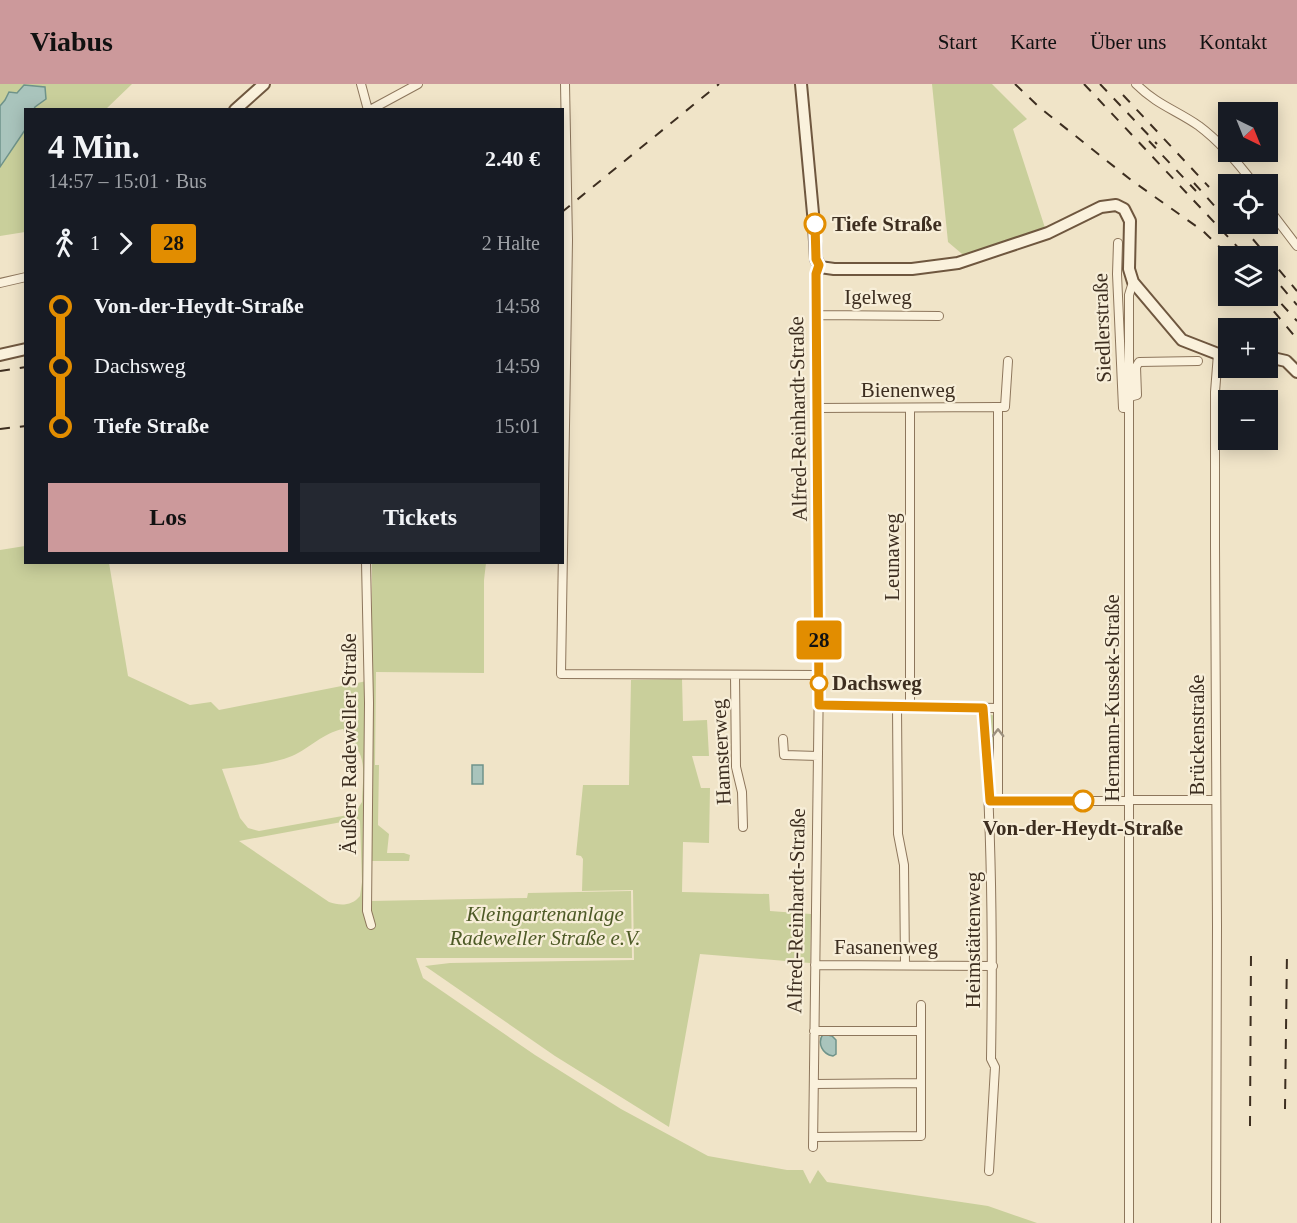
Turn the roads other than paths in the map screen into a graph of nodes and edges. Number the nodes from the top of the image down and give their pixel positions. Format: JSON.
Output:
{"nodes":[{"id":1,"x":264,"y":84,"type":"edge"},
{"id":2,"x":361,"y":84,"type":"edge"},
{"id":3,"x":418,"y":84,"type":"edge"},
{"id":4,"x":565,"y":84,"type":"edge"},
{"id":5,"x":801,"y":84,"type":"edge"},
{"id":6,"x":1136,"y":84,"type":"edge"},
{"id":7,"x":237,"y":108,"type":"edge"},
{"id":8,"x":368,"y":108,"type":"edge"},
{"id":9,"x":373,"y":108,"type":"edge"},
{"id":10,"x":564,"y":153,"type":"edge"},
{"id":11,"x":1245,"y":174,"type":"edge"},
{"id":12,"x":1278,"y":221,"type":"edge"},
{"id":13,"x":1118,"y":243,"type":"dead end"},
{"id":14,"x":1297,"y":246,"type":"edge"},
{"id":15,"x":819,"y":265,"type":"junction"},
{"id":16,"x":24,"y":277,"type":"edge"},
{"id":17,"x":1133,"y":282,"type":"junction"},
{"id":18,"x":0,"y":283,"type":"edge"},
{"id":19,"x":816,"y":315,"type":"junction"},
{"id":20,"x":939,"y":316,"type":"dead end"},
{"id":21,"x":24,"y":349,"type":"edge"},
{"id":22,"x":1218,"y":353,"type":"edge"},
{"id":23,"x":0,"y":355,"type":"edge"},
{"id":24,"x":1278,"y":359,"type":"edge"},
{"id":25,"x":1008,"y":361,"type":"dead end"},
{"id":26,"x":1197,"y":361,"type":"dead end"},
{"id":27,"x":1297,"y":372,"type":"edge"},
{"id":28,"x":1218,"y":378,"type":"edge"},
{"id":29,"x":1129,"y":397,"type":"junction"},
{"id":30,"x":818,"y":408,"type":"junction"},
{"id":31,"x":910,"y":408,"type":"junction"},
{"id":32,"x":998,"y":408,"type":"junction"},
{"id":33,"x":1128,"y":408,"type":"junction"},
{"id":34,"x":564,"y":488,"type":"edge"},
{"id":35,"x":366,"y":564,"type":"edge"},
{"id":36,"x":563,"y":564,"type":"edge"},
{"id":37,"x":735,"y":675,"type":"junction"},
{"id":38,"x":819,"y":675,"type":"junction"},
{"id":39,"x":819,"y":705,"type":"junction"},
{"id":40,"x":910,"y":706,"type":"junction"},
{"id":41,"x":897,"y":707,"type":"junction"},
{"id":42,"x":983,"y":708,"type":"junction"},
{"id":43,"x":998,"y":708,"type":"junction"},
{"id":44,"x":783,"y":739,"type":"dead end"},
{"id":45,"x":818,"y":756,"type":"junction"},
{"id":46,"x":1215,"y":800,"type":"junction"},
{"id":47,"x":994,"y":801,"type":"junction"},
{"id":48,"x":1130,"y":801,"type":"junction"},
{"id":49,"x":743,"y":827,"type":"dead end"},
{"id":50,"x":371,"y":925,"type":"dead end"},
{"id":51,"x":815,"y":965,"type":"junction"},
{"id":52,"x":904,"y":965,"type":"junction"},
{"id":53,"x":993,"y":966,"type":"junction"},
{"id":54,"x":921,"y":1005,"type":"dead end"},
{"id":55,"x":920,"y":1030,"type":"junction"},
{"id":56,"x":814,"y":1031,"type":"junction"},
{"id":57,"x":921,"y":1083,"type":"junction"},
{"id":58,"x":814,"y":1084,"type":"junction"},
{"id":59,"x":814,"y":1137,"type":"junction"},
{"id":60,"x":813,"y":1148,"type":"dead end"},
{"id":61,"x":989,"y":1171,"type":"dead end"},
{"id":62,"x":1129,"y":1223,"type":"edge"},
{"id":63,"x":1216,"y":1223,"type":"edge"}],
"edges":[{"from":1,"to":7,"type":"street"},
{"from":2,"to":8,"type":"street"},
{"from":3,"to":9,"type":"street"},
{"from":4,"to":10,"type":"street"},
{"from":5,"to":15,"type":"street","name":"Alfred-Reinhardt-Straße"},
{"from":6,"to":11,"type":"street"},
{"from":10,"to":34,"type":"street"},
{"from":12,"to":14,"type":"street"},
{"from":13,"to":33,"type":"street","name":"Siedlerstraße"},
{"from":15,"to":17,"type":"street"},
{"from":15,"to":19,"type":"street","name":"Alfred-Reinhardt-Straße"},
{"from":16,"to":18,"type":"street"},
{"from":17,"to":22,"type":"street"},
{"from":17,"to":29,"type":"street","name":"Hermann-Kussek-Straße"},
{"from":19,"to":20,"type":"street","name":"Igelweg"},
{"from":19,"to":30,"type":"street","name":"Alfred-Reinhardt-Straße"},
{"from":21,"to":23,"type":"street"},
{"from":24,"to":27,"type":"street"},
{"from":25,"to":32,"type":"street","name":"Heimstättenweg"},
{"from":26,"to":29,"type":"street","name":"Siedlerstraße"},
{"from":28,"to":46,"type":"street","name":"Brückenstraße"},
{"from":29,"to":33,"type":"street","name":"Hermann-Kussek-Straße"},
{"from":30,"to":31,"type":"street","name":"Bienenweg"},
{"from":30,"to":38,"type":"street","name":"Alfred-Reinhardt-Straße"},
{"from":31,"to":32,"type":"street","name":"Bienenweg"},
{"from":31,"to":40,"type":"street","name":"Leunaweg"},
{"from":32,"to":43,"type":"street","name":"Heimstättenweg"},
{"from":33,"to":48,"type":"street","name":"Hermann-Kussek-Straße"},
{"from":35,"to":50,"type":"street","name":"Äußere Radeweller Straße"},
{"from":36,"to":37,"type":"street"},
{"from":37,"to":38,"type":"street"},
{"from":37,"to":49,"type":"street","name":"Hamsterweg"},
{"from":38,"to":39,"type":"street","name":"Alfred-Reinhardt-Straße"},
{"from":39,"to":41,"type":"street"},
{"from":39,"to":45,"type":"street","name":"Alfred-Reinhardt-Straße"},
{"from":40,"to":41,"type":"street"},
{"from":40,"to":42,"type":"street"},
{"from":41,"to":52,"type":"street"},
{"from":42,"to":43,"type":"street"},
{"from":42,"to":47,"type":"street","name":"Heimstättenweg"},
{"from":47,"to":43,"type":"street","name":"Heimstättenweg","one_way":true},
{"from":44,"to":45,"type":"street"},
{"from":45,"to":51,"type":"street","name":"Alfred-Reinhardt-Straße"},
{"from":46,"to":48,"type":"street"},
{"from":46,"to":63,"type":"street","name":"Brückenstraße"},
{"from":47,"to":48,"type":"street"},
{"from":47,"to":53,"type":"street","name":"Heimstättenweg"},
{"from":48,"to":62,"type":"street","name":"Hermann-Kussek-Straße"},
{"from":51,"to":52,"type":"street","name":"Fasanenweg"},
{"from":51,"to":56,"type":"street","name":"Alfred-Reinhardt-Straße"},
{"from":52,"to":53,"type":"street","name":"Fasanenweg"},
{"from":53,"to":61,"type":"street","name":"Heimstättenweg"},
{"from":54,"to":55,"type":"street"},
{"from":55,"to":56,"type":"street"},
{"from":55,"to":57,"type":"street"},
{"from":56,"to":58,"type":"street","name":"Alfred-Reinhardt-Straße"},
{"from":57,"to":58,"type":"street"},
{"from":57,"to":59,"type":"street"},
{"from":58,"to":59,"type":"street","name":"Alfred-Reinhardt-Straße"},
{"from":59,"to":60,"type":"street","name":"Alfred-Reinhardt-Straße"}]}
